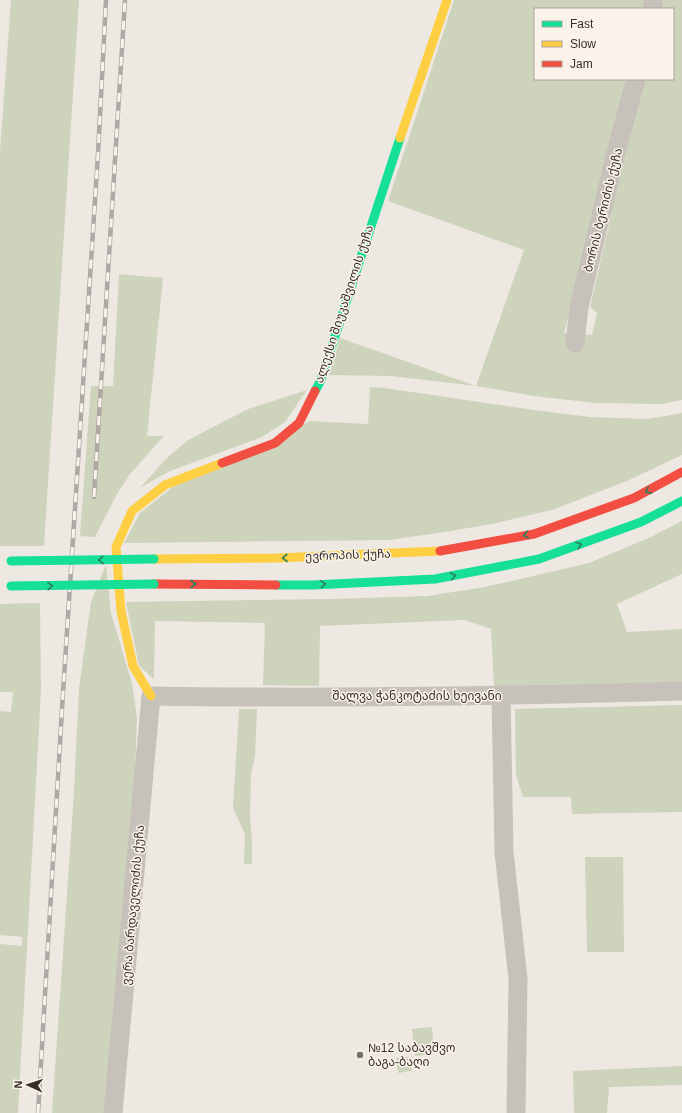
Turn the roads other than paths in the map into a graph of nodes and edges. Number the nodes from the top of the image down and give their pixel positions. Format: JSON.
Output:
{"nodes":[{"id":1,"x":447,"y":0,"type":"edge"},
{"id":2,"x":636,"y":80,"type":"edge"},
{"id":3,"x":575,"y":343,"type":"dead end"},
{"id":4,"x":682,"y":472,"type":"edge"},
{"id":5,"x":682,"y":501,"type":"edge"},
{"id":6,"x":0,"y":561,"type":"edge"},
{"id":7,"x":0,"y":586,"type":"edge"},
{"id":8,"x":682,"y":691,"type":"edge"},
{"id":9,"x":151,"y":696,"type":"junction"},
{"id":10,"x":501,"y":696,"type":"junction"},
{"id":11,"x":113,"y":1113,"type":"edge"},
{"id":12,"x":516,"y":1113,"type":"edge"}],
"edges":[{"from":1,"to":9,"type":"main road","name":"ალექსი შიუკაშვილის ქუჩა"},
{"from":2,"to":3,"type":"street","name":"ბორის ბერიძის ქუჩა"},
{"from":4,"to":6,"type":"main road","name":"ევროპის ქუჩა","one_way":true,"bridge":true},
{"from":7,"to":5,"type":"main road","one_way":true,"bridge":true},
{"from":8,"to":10,"type":"street","name":"შალვა ჭანკოტაძის ხეივანი"},
{"from":9,"to":10,"type":"street","name":"შალვა ჭანკოტაძის ხეივანი"},
{"from":9,"to":11,"type":"street","name":"ვერა ბარდაველიძის ქუჩა"},
{"from":10,"to":12,"type":"street"}]}
